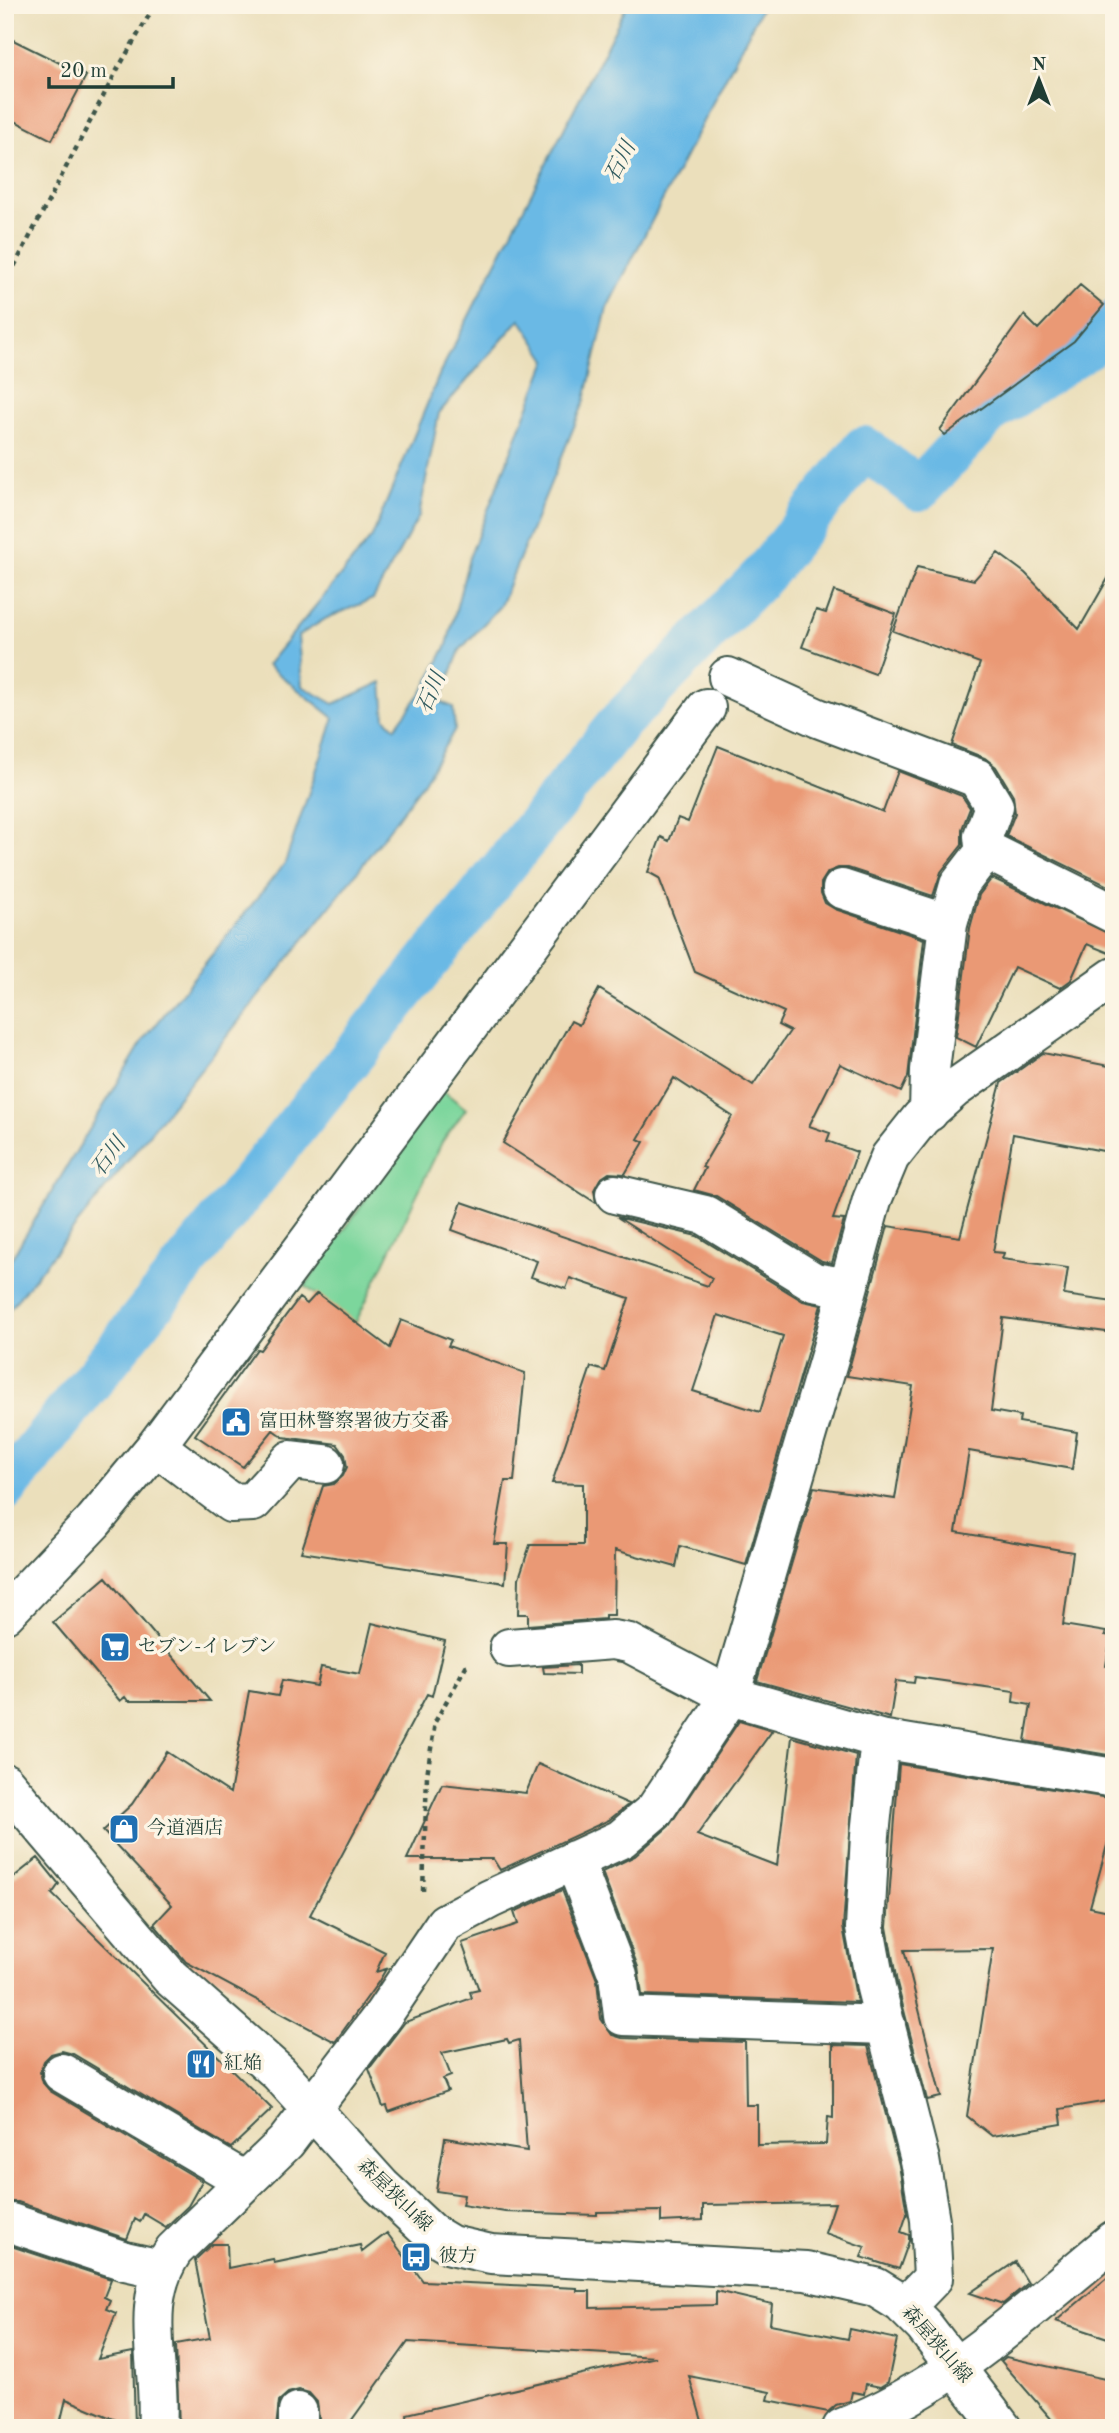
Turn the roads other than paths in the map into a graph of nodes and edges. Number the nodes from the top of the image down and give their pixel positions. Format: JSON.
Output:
{"nodes":[{"id":1,"x":728,"y":677,"type":"dead end"},
{"id":2,"x":706,"y":708,"type":"dead end"},
{"id":3,"x":985,"y":856,"type":"junction"},
{"id":4,"x":842,"y":889,"type":"dead end"},
{"id":5,"x":1114,"y":914,"type":"edge"},
{"id":6,"x":948,"y":924,"type":"junction"},
{"id":7,"x":1114,"y":977,"type":"edge"},
{"id":8,"x":929,"y":1112,"type":"junction"},
{"id":9,"x":615,"y":1194,"type":"dead end"},
{"id":10,"x":848,"y":1289,"type":"junction"},
{"id":11,"x":156,"y":1446,"type":"junction"},
{"id":12,"x":325,"y":1465,"type":"dead end"},
{"id":13,"x":5,"y":1614,"type":"edge"},
{"id":14,"x":509,"y":1648,"type":"road end"},
{"id":15,"x":730,"y":1696,"type":"junction"},
{"id":16,"x":880,"y":1739,"type":"junction"},
{"id":17,"x":1114,"y":1778,"type":"edge"},
{"id":18,"x":7,"y":1790,"type":"edge"},
{"id":19,"x":574,"y":1860,"type":"junction"},
{"id":20,"x":886,"y":2025,"type":"junction"},
{"id":21,"x":62,"y":2073,"type":"dead end"},
{"id":22,"x":311,"y":2109,"type":"junction"},
{"id":23,"x":245,"y":2181,"type":"junction"},
{"id":24,"x":11,"y":2223,"type":"dead end"},
{"id":25,"x":1114,"y":2240,"type":"edge"},
{"id":26,"x":160,"y":2269,"type":"junction"},
{"id":27,"x":905,"y":2307,"type":"junction"},
{"id":28,"x":958,"y":2368,"type":"junction"},
{"id":29,"x":157,"y":2428,"type":"edge"},
{"id":30,"x":842,"y":2428,"type":"edge"},
{"id":31,"x":1002,"y":2428,"type":"edge"}],
"edges":[{"from":1,"to":3,"type":"street"},
{"from":2,"to":11,"type":"street"},
{"from":3,"to":5,"type":"street"},
{"from":3,"to":6,"type":"street"},
{"from":4,"to":6,"type":"street"},
{"from":6,"to":8,"type":"street"},
{"from":7,"to":8,"type":"street"},
{"from":8,"to":10,"type":"street"},
{"from":9,"to":10,"type":"street"},
{"from":10,"to":15,"type":"street"},
{"from":11,"to":12,"type":"street"},
{"from":11,"to":13,"type":"street"},
{"from":14,"to":15,"type":"street"},
{"from":15,"to":16,"type":"street"},
{"from":15,"to":19,"type":"street"},
{"from":16,"to":17,"type":"street"},
{"from":16,"to":20,"type":"street"},
{"from":18,"to":22,"type":"street","name":"森屋狭山線"},
{"from":19,"to":20,"type":"street"},
{"from":19,"to":22,"type":"street"},
{"from":20,"to":27,"type":"street"},
{"from":21,"to":23,"type":"street"},
{"from":22,"to":23,"type":"street"},
{"from":22,"to":27,"type":"street","name":"森屋狭山線"},
{"from":23,"to":26,"type":"street"},
{"from":24,"to":26,"type":"street"},
{"from":25,"to":28,"type":"street"},
{"from":26,"to":29,"type":"street"},
{"from":27,"to":28,"type":"street","name":"森屋狭山線"},
{"from":28,"to":30,"type":"street"},
{"from":28,"to":31,"type":"street","name":"森屋狭山線"}]}
